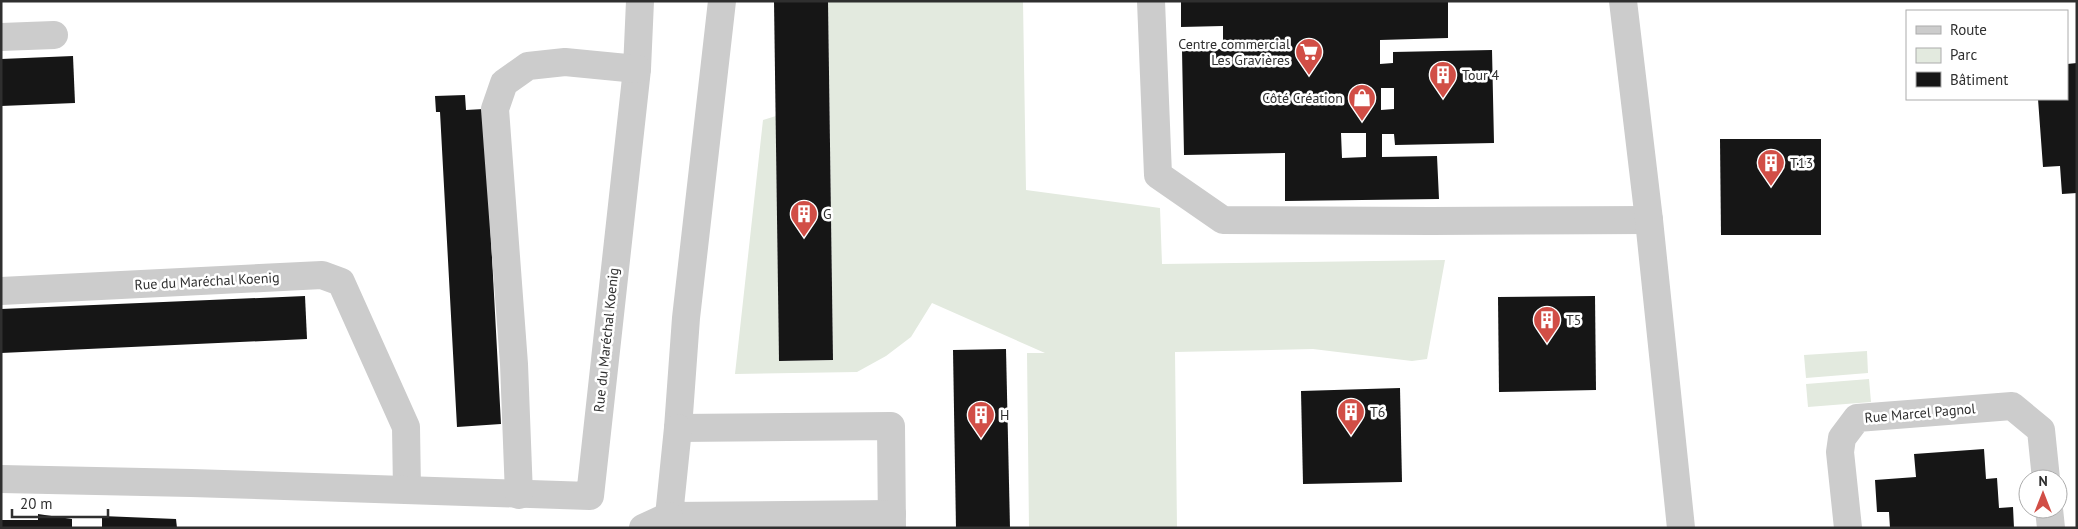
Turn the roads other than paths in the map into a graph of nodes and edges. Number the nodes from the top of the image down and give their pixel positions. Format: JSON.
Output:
{"nodes":[{"id":1,"x":640,"y":1,"type":"edge"},
{"id":2,"x":722,"y":1,"type":"edge"},
{"id":3,"x":1151,"y":1,"type":"edge"},
{"id":4,"x":1622,"y":1,"type":"edge"},
{"id":5,"x":54,"y":35,"type":"dead end"},
{"id":6,"x":1,"y":37,"type":"edge"},
{"id":7,"x":637,"y":69,"type":"junction"},
{"id":8,"x":1649,"y":220,"type":"junction"},
{"id":9,"x":1,"y":291,"type":"edge"},
{"id":10,"x":678,"y":428,"type":"junction"},
{"id":11,"x":2045,"y":469,"type":"edge"},
{"id":12,"x":1,"y":479,"type":"edge"},
{"id":13,"x":406,"y":490,"type":"junction"},
{"id":14,"x":519,"y":495,"type":"junction"},
{"id":15,"x":669,"y":516,"type":"junction"},
{"id":16,"x":892,"y":521,"type":"edge"},
{"id":17,"x":643,"y":528,"type":"edge"},
{"id":18,"x":1681,"y":528,"type":"edge"},
{"id":19,"x":1848,"y":528,"type":"edge"}],
"edges":[{"from":1,"to":7,"type":"street","name":"Rue du Maréchal Koenig"},
{"from":2,"to":10,"type":"street"},
{"from":3,"to":8,"type":"street"},
{"from":4,"to":8,"type":"street"},
{"from":5,"to":6,"type":"street"},
{"from":7,"to":14,"type":"street","name":"Rue du Maréchal Koenig"},
{"from":7,"to":14,"type":"street"},
{"from":8,"to":18,"type":"street"},
{"from":9,"to":13,"type":"street","name":"Rue du Maréchal Koenig"},
{"from":10,"to":15,"type":"street"},
{"from":10,"to":16,"type":"street"},
{"from":11,"to":19,"type":"street","name":"Rue Marcel Pagnol"},
{"from":12,"to":13,"type":"street","name":"Rue du Maréchal Koenig"},
{"from":13,"to":14,"type":"street","name":"Rue du Maréchal Koenig"},
{"from":15,"to":16,"type":"street"},
{"from":15,"to":17,"type":"street"}]}
